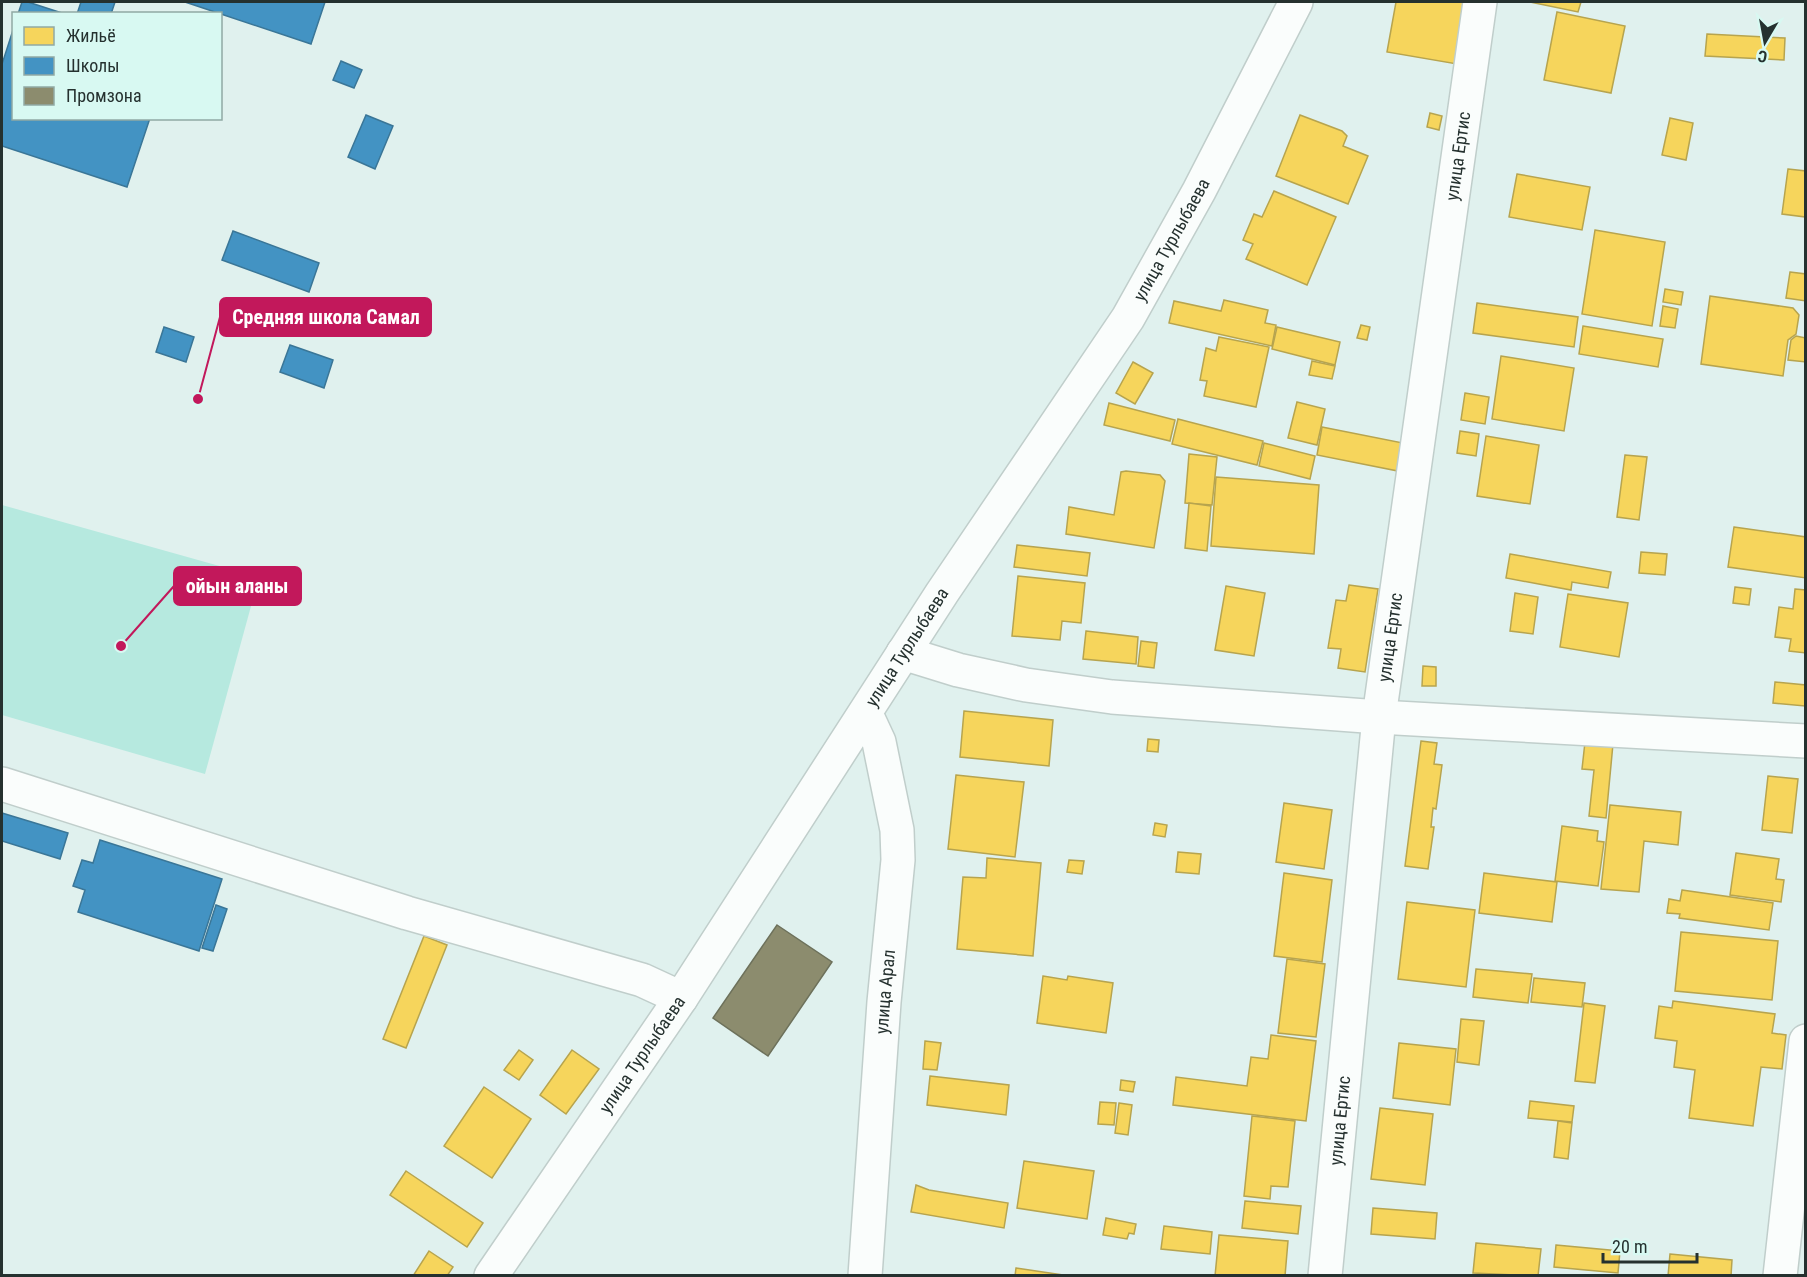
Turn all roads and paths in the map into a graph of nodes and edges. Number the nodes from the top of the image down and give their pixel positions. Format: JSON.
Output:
{"nodes":[{"id":1,"x":1296,"y":2,"type":"edge"},
{"id":2,"x":1480,"y":2,"type":"edge"},
{"id":3,"x":903,"y":653,"type":"junction"},
{"id":4,"x":866,"y":714,"type":"junction"},
{"id":5,"x":1379,"y":717,"type":"junction"},
{"id":6,"x":1806,"y":741,"type":"edge"},
{"id":7,"x":2,"y":784,"type":"edge"},
{"id":8,"x":681,"y":998,"type":"junction"},
{"id":9,"x":1806,"y":1041,"type":"edge"},
{"id":10,"x":491,"y":1275,"type":"edge"},
{"id":11,"x":865,"y":1275,"type":"edge"},
{"id":12,"x":1325,"y":1275,"type":"edge"},
{"id":13,"x":1780,"y":1275,"type":"edge"}],
"edges":[{"from":1,"to":3,"type":"street","name":"улица Турлыбаева"},
{"from":2,"to":5,"type":"street","name":"улица Ертис"},
{"from":3,"to":4,"type":"street","name":"улица Турлыбаева"},
{"from":3,"to":5,"type":"street"},
{"from":4,"to":8,"type":"street","name":"улица Турлыбаева"},
{"from":4,"to":11,"type":"street","name":"улица Арал"},
{"from":5,"to":6,"type":"street"},
{"from":5,"to":12,"type":"street","name":"улица Ертис"},
{"from":7,"to":8,"type":"street"},
{"from":8,"to":10,"type":"street","name":"улица Турлыбаева"},
{"from":9,"to":13,"type":"street"}]}
